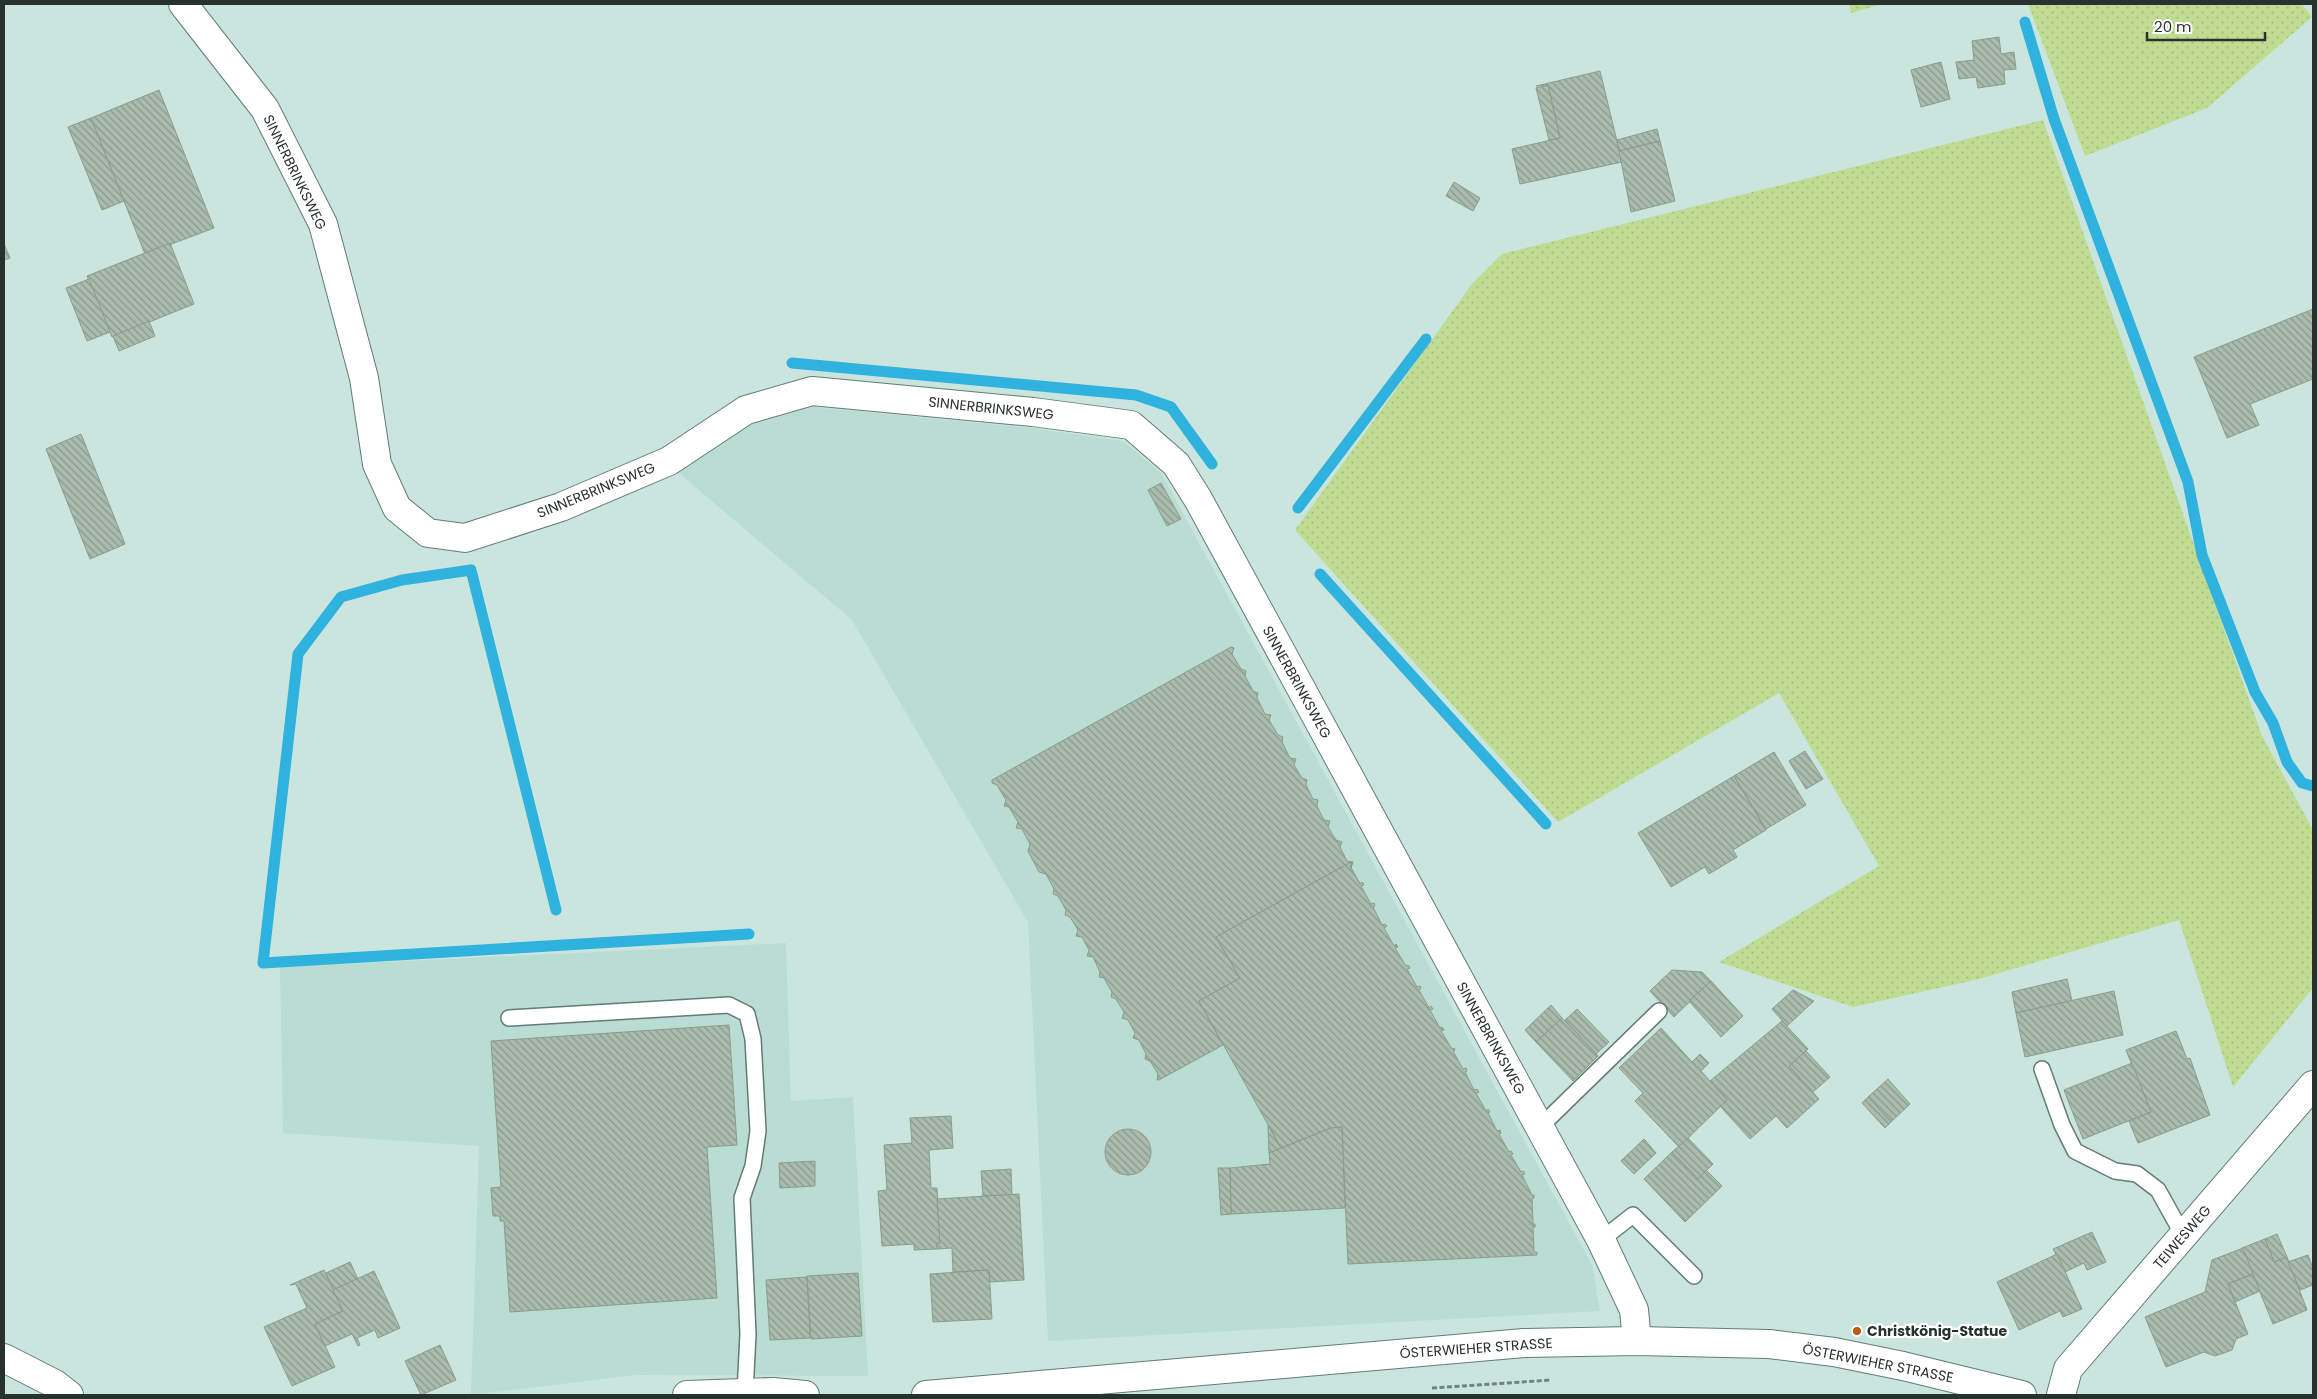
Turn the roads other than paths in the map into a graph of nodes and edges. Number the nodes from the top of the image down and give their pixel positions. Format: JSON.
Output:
{"nodes":[{"id":1,"x":183,"y":4,"type":"edge"},
{"id":2,"x":1659,"y":1011,"type":"dead end"},
{"id":3,"x":509,"y":1018,"type":"dead end"},
{"id":4,"x":2042,"y":1069,"type":"dead end"},
{"id":5,"x":2313,"y":1085,"type":"edge"},
{"id":6,"x":1540,"y":1127,"type":"junction"},
{"id":7,"x":2184,"y":1235,"type":"junction"},
{"id":8,"x":1601,"y":1240,"type":"junction"},
{"id":9,"x":1694,"y":1276,"type":"dead end"},
{"id":10,"x":1637,"y":1341,"type":"junction"},
{"id":11,"x":4,"y":1358,"type":"edge"},
{"id":12,"x":62,"y":1390,"type":"edge"},
{"id":13,"x":745,"y":1393,"type":"junction"},
{"id":14,"x":92,"y":1395,"type":"edge"},
{"id":15,"x":687,"y":1395,"type":"edge"},
{"id":16,"x":805,"y":1395,"type":"edge"},
{"id":17,"x":926,"y":1395,"type":"edge"},
{"id":18,"x":2022,"y":1395,"type":"edge"},
{"id":19,"x":2061,"y":1395,"type":"edge"}],
"edges":[{"from":1,"to":6,"type":"street","name":"SINNERBRINKSWEG"},
{"from":2,"to":6,"type":"lane"},
{"from":3,"to":13,"type":"lane"},
{"from":4,"to":7,"type":"lane"},
{"from":5,"to":7,"type":"street","name":"TEIWESWEG"},
{"from":6,"to":8,"type":"street","name":"SINNERBRINKSWEG"},
{"from":7,"to":19,"type":"street","name":"TEIWESWEG"},
{"from":8,"to":9,"type":"lane"},
{"from":8,"to":10,"type":"street","name":"SINNERBRINKSWEG"},
{"from":10,"to":17,"type":"street","name":"ÖSTERWIEHER STRASSE"},
{"from":10,"to":18,"type":"street","name":"ÖSTERWIEHER STRASSE"},
{"from":11,"to":12,"type":"street"},
{"from":12,"to":14,"type":"street"},
{"from":13,"to":15,"type":"street"},
{"from":13,"to":16,"type":"street"}]}
